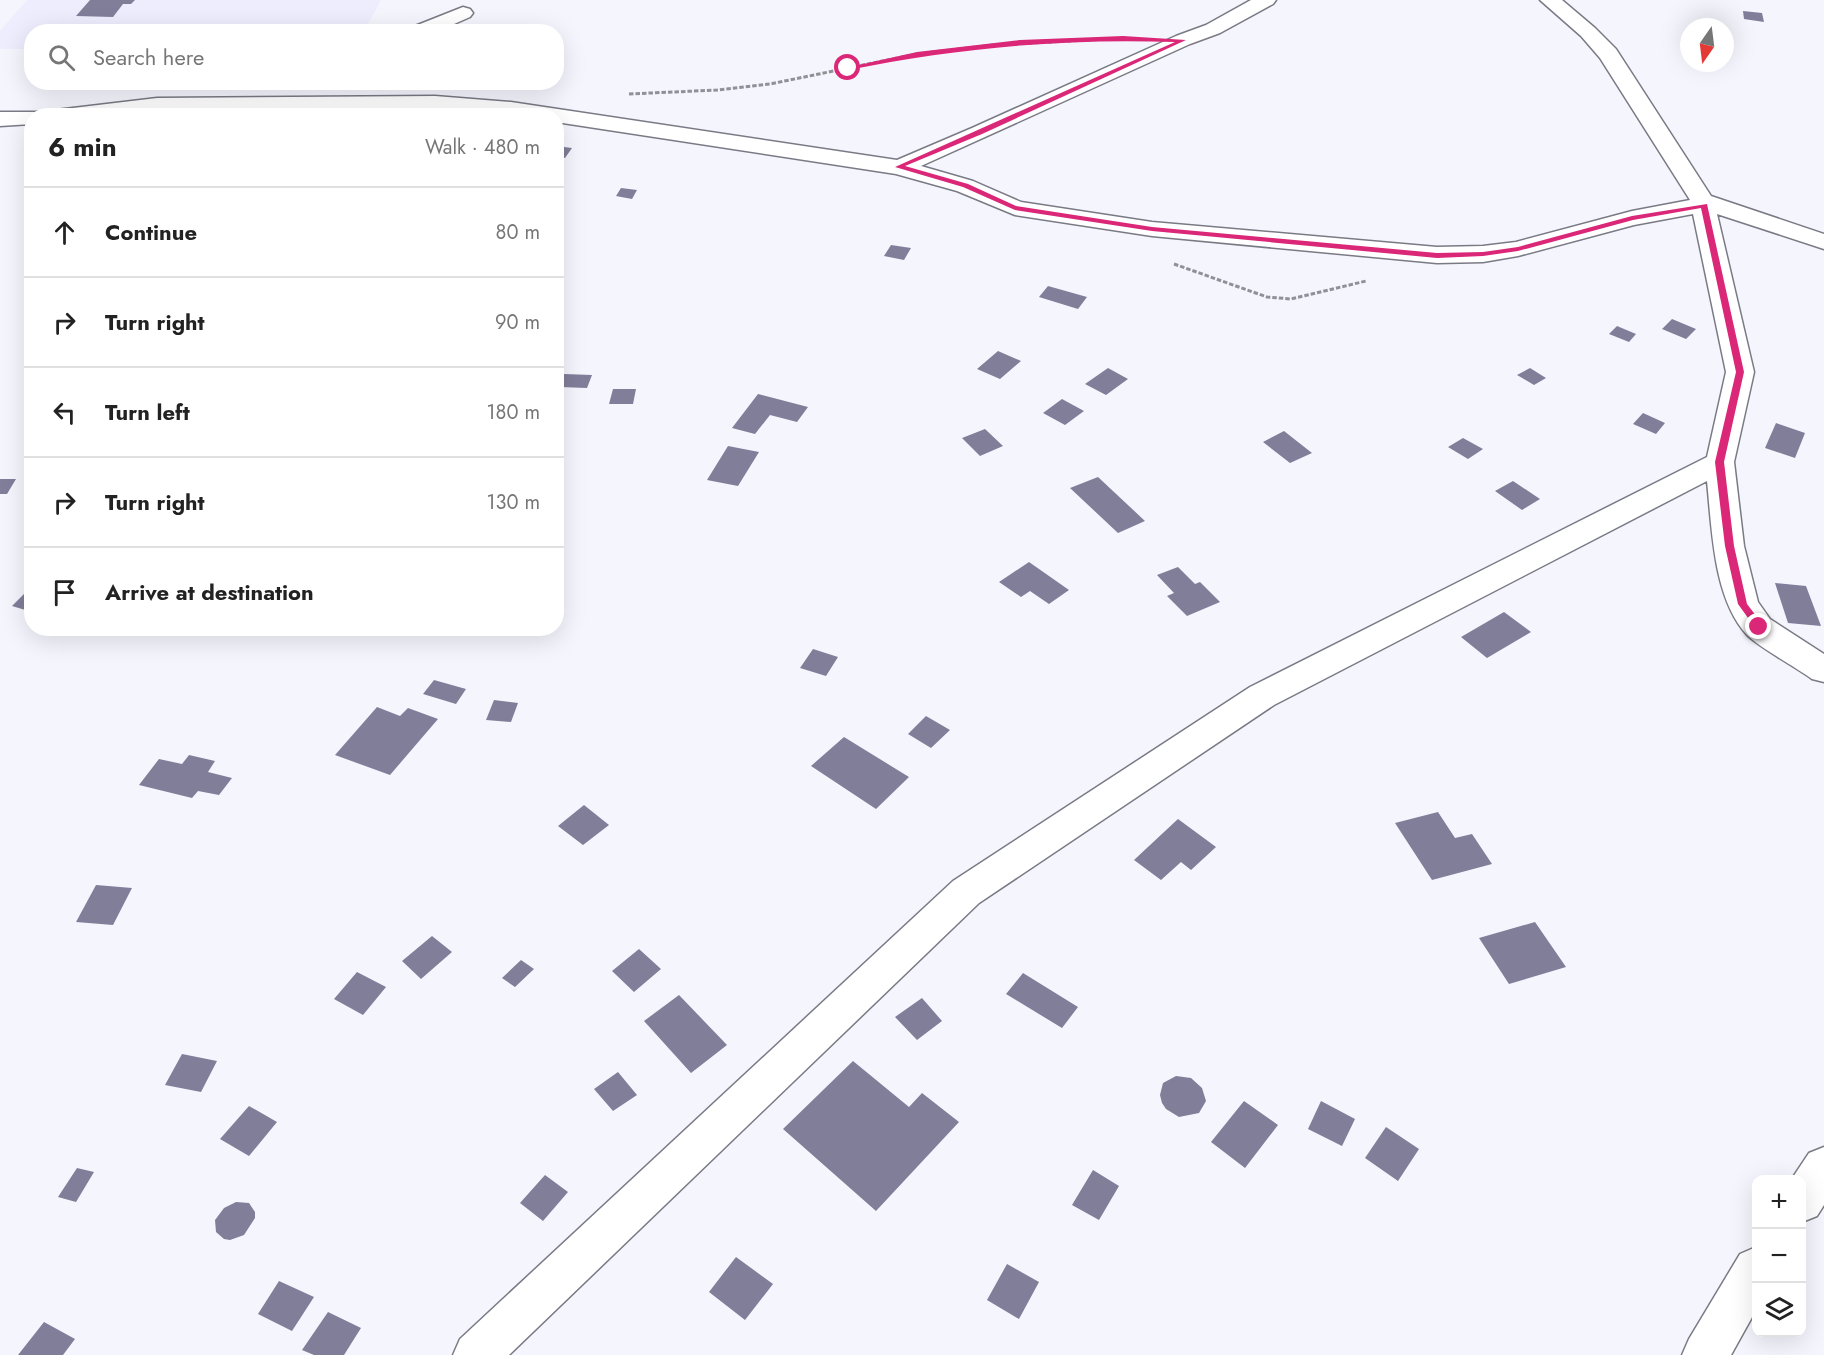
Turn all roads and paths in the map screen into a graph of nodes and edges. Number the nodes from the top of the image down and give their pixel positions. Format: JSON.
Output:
{"nodes":[{"id":1,"x":1266,"y":0,"type":"edge"},
{"id":2,"x":1550,"y":0,"type":"edge"},
{"id":3,"x":464,"y":15,"type":"edge"},
{"id":4,"x":439,"y":24,"type":"edge"},
{"id":5,"x":1111,"y":39,"type":"dead end"},
{"id":6,"x":229,"y":90,"type":"edge"},
{"id":7,"x":439,"y":93,"type":"edge"},
{"id":8,"x":626,"y":94,"type":"dead end"},
{"id":9,"x":157,"y":105,"type":"junction"},
{"id":10,"x":127,"y":108,"type":"edge"},
{"id":11,"x":518,"y":108,"type":"edge"},
{"id":12,"x":564,"y":116,"type":"edge"},
{"id":13,"x":24,"y":118,"type":"edge"},
{"id":14,"x":0,"y":119,"type":"edge"},
{"id":15,"x":898,"y":167,"type":"junction"},
{"id":16,"x":1703,"y":203,"type":"junction"},
{"id":17,"x":1824,"y":242,"type":"edge"},
{"id":18,"x":1720,"y":462,"type":"junction"},
{"id":19,"x":1824,"y":670,"type":"edge"},
{"id":20,"x":1824,"y":1167,"type":"edge"},
{"id":21,"x":1806,"y":1195,"type":"edge"},
{"id":22,"x":1752,"y":1276,"type":"edge"},
{"id":23,"x":477,"y":1355,"type":"edge"},
{"id":24,"x":1705,"y":1355,"type":"edge"}],
"edges":[{"from":1,"to":15,"type":"street"},
{"from":2,"to":16,"type":"street"},
{"from":3,"to":4,"type":"street"},
{"from":5,"to":8,"type":"path"},
{"from":6,"to":9,"type":"street"},
{"from":7,"to":9,"type":"street"},
{"from":7,"to":11,"type":"street"},
{"from":9,"to":10,"type":"street"},
{"from":12,"to":15,"type":"street"},
{"from":13,"to":14,"type":"street"},
{"from":15,"to":16,"type":"street"},
{"from":16,"to":17,"type":"street"},
{"from":16,"to":18,"type":"street"},
{"from":18,"to":19,"type":"street"},
{"from":18,"to":23,"type":"street"},
{"from":20,"to":21,"type":"street"},
{"from":22,"to":24,"type":"street"}]}
